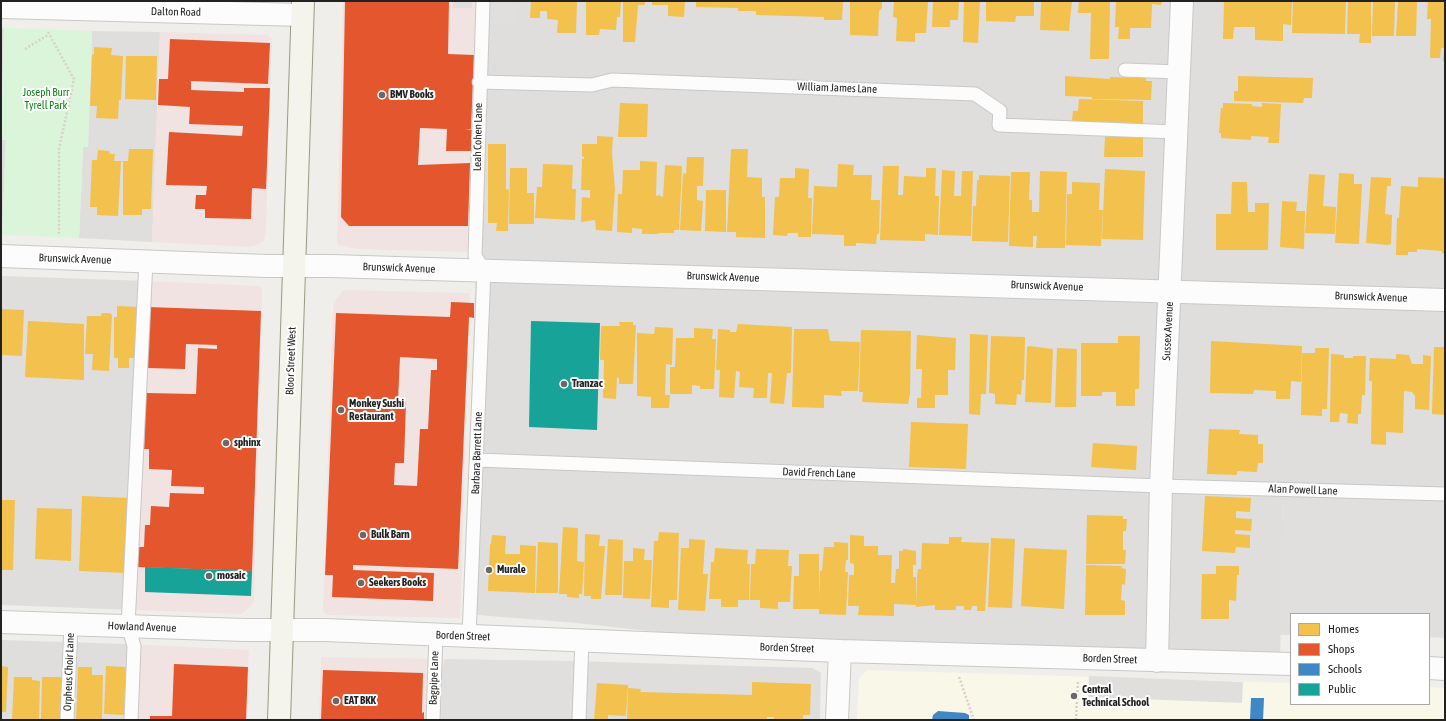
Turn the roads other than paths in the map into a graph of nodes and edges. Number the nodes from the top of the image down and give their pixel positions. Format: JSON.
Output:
{"nodes":[{"id":1,"x":483,"y":1,"type":"edge"},
{"id":2,"x":1182,"y":1,"type":"edge"},
{"id":3,"x":1,"y":7,"type":"edge"},
{"id":4,"x":303,"y":8,"type":"edge"},
{"id":5,"x":1126,"y":70,"type":"dead end"},
{"id":6,"x":1179,"y":72,"type":"junction"},
{"id":7,"x":479,"y":82,"type":"junction"},
{"id":8,"x":1176,"y":132,"type":"junction"},
{"id":9,"x":1,"y":256,"type":"edge"},
{"id":10,"x":146,"y":261,"type":"junction"},
{"id":11,"x":294,"y":266,"type":"junction"},
{"id":12,"x":484,"y":270,"type":"junction"},
{"id":13,"x":1170,"y":290,"type":"junction"},
{"id":14,"x":1445,"y":300,"type":"edge"},
{"id":15,"x":477,"y":460,"type":"junction"},
{"id":16,"x":1161,"y":486,"type":"junction"},
{"id":17,"x":1445,"y":494,"type":"edge"},
{"id":18,"x":1,"y":622,"type":"edge"},
{"id":19,"x":70,"y":624,"type":"junction"},
{"id":20,"x":128,"y":626,"type":"junction"},
{"id":21,"x":282,"y":630,"type":"junction"},
{"id":22,"x":436,"y":635,"type":"junction"},
{"id":23,"x":469,"y":636,"type":"junction"},
{"id":24,"x":582,"y":639,"type":"junction"},
{"id":25,"x":840,"y":651,"type":"junction"},
{"id":26,"x":1157,"y":661,"type":"junction"},
{"id":27,"x":1290,"y":664,"type":"edge"},
{"id":28,"x":1430,"y":668,"type":"edge"},
{"id":29,"x":1445,"y":668,"type":"edge"},
{"id":30,"x":67,"y":720,"type":"edge"},
{"id":31,"x":131,"y":720,"type":"edge"},
{"id":32,"x":279,"y":720,"type":"edge"},
{"id":33,"x":433,"y":720,"type":"edge"},
{"id":34,"x":579,"y":720,"type":"edge"},
{"id":35,"x":837,"y":720,"type":"edge"}],
"edges":[{"from":1,"to":7,"type":"lane","name":"Leah Cohen Lane"},
{"from":2,"to":6,"type":"street","name":"Sussex Avenue"},
{"from":3,"to":4,"type":"street","name":"Dalton Road"},
{"from":4,"to":11,"type":"main road","name":"Bloor Street West"},
{"from":5,"to":6,"type":"lane"},
{"from":6,"to":8,"type":"street","name":"Sussex Avenue"},
{"from":7,"to":8,"type":"lane","name":"William James Lane"},
{"from":7,"to":12,"type":"lane","name":"Leah Cohen Lane"},
{"from":8,"to":13,"type":"street","name":"Sussex Avenue"},
{"from":9,"to":10,"type":"street","name":"Brunswick Avenue"},
{"from":10,"to":11,"type":"street","name":"Brunswick Avenue"},
{"from":10,"to":20,"type":"lane"},
{"from":11,"to":12,"type":"street","name":"Brunswick Avenue"},
{"from":11,"to":21,"type":"main road","name":"Bloor Street West"},
{"from":12,"to":13,"type":"street","name":"Brunswick Avenue"},
{"from":12,"to":15,"type":"lane","name":"Barbara Barrett Lane"},
{"from":13,"to":14,"type":"street","name":"Brunswick Avenue"},
{"from":13,"to":16,"type":"street","name":"Sussex Avenue"},
{"from":15,"to":16,"type":"lane","name":"David French Lane"},
{"from":15,"to":23,"type":"lane","name":"Barbara Barrett Lane"},
{"from":16,"to":17,"type":"lane","name":"Alan Powell Lane"},
{"from":16,"to":26,"type":"street","name":"Sussex Avenue"},
{"from":18,"to":19,"type":"street","name":"Howland Avenue"},
{"from":19,"to":20,"type":"street","name":"Howland Avenue"},
{"from":19,"to":30,"type":"lane","name":"Orpheus Choir Lane"},
{"from":20,"to":21,"type":"street","name":"Howland Avenue"},
{"from":20,"to":31,"type":"lane"},
{"from":21,"to":22,"type":"street","name":"Borden Street"},
{"from":21,"to":32,"type":"main road","name":"Bloor Street West"},
{"from":22,"to":23,"type":"street","name":"Borden Street"},
{"from":22,"to":33,"type":"lane","name":"Bagpipe Lane"},
{"from":23,"to":24,"type":"street","name":"Borden Street"},
{"from":24,"to":25,"type":"street","name":"Borden Street"},
{"from":24,"to":34,"type":"lane"},
{"from":25,"to":26,"type":"street","name":"Borden Street"},
{"from":25,"to":35,"type":"street"},
{"from":26,"to":27,"type":"street","name":"Borden Street"},
{"from":28,"to":29,"type":"street"}]}
